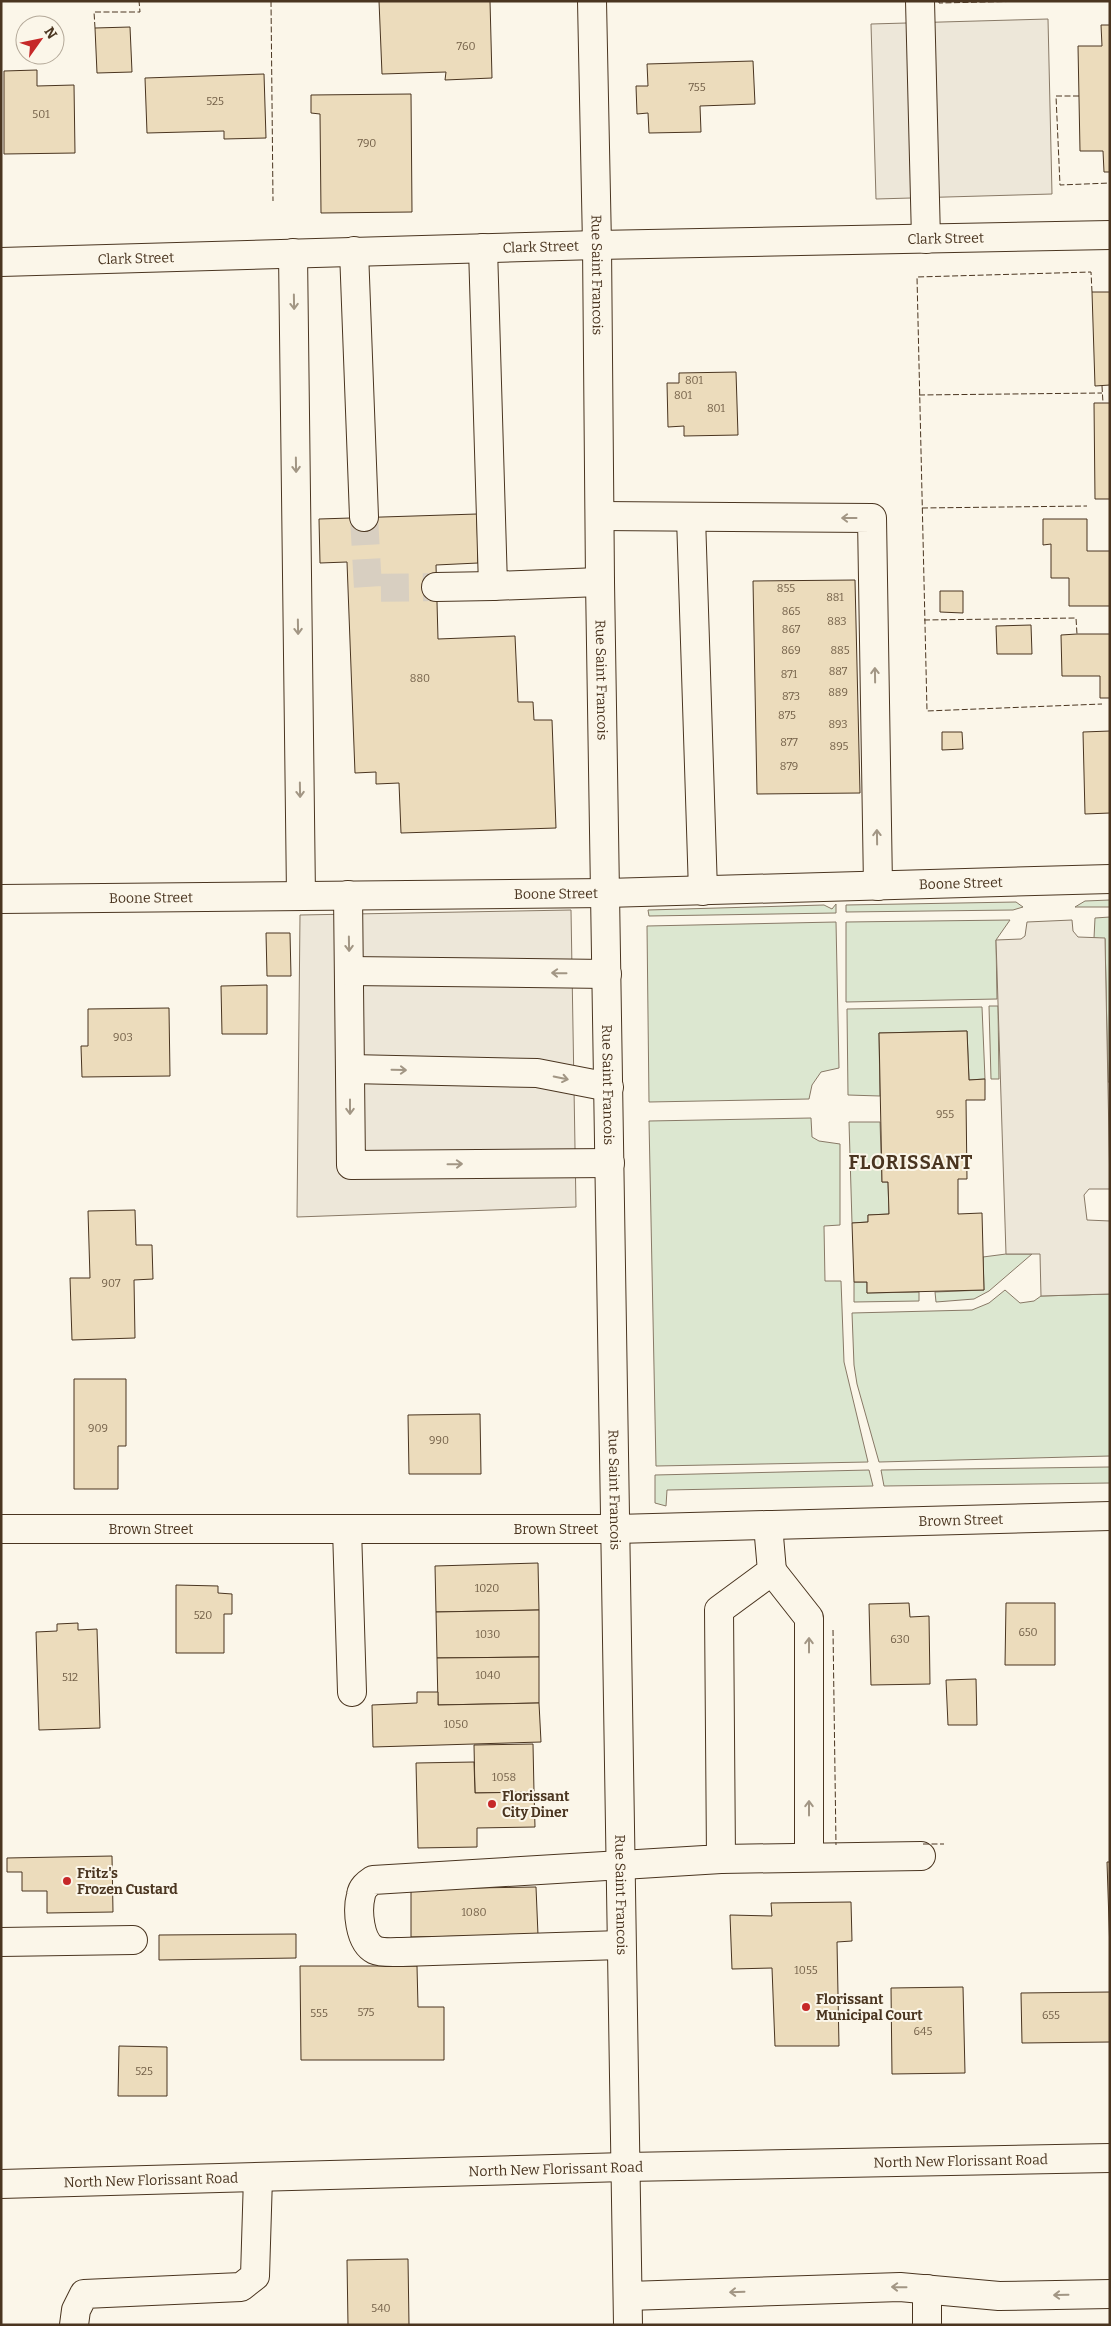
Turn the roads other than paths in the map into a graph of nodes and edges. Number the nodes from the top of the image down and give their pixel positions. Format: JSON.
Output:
{"nodes":[{"id":1,"x":592,"y":1,"type":"edge"},
{"id":2,"x":920,"y":1,"type":"edge"},
{"id":3,"x":1110,"y":235,"type":"edge"},
{"id":4,"x":926,"y":238,"type":"junction"},
{"id":5,"x":598,"y":245,"type":"junction"},
{"id":6,"x":483,"y":248,"type":"junction"},
{"id":7,"x":354,"y":251,"type":"junction"},
{"id":8,"x":293,"y":253,"type":"junction"},
{"id":9,"x":1,"y":262,"type":"edge"},
{"id":10,"x":601,"y":516,"type":"junction"},
{"id":11,"x":364,"y":517,"type":"tunnel mouth"},
{"id":12,"x":691,"y":517,"type":"junction"},
{"id":13,"x":600,"y":582,"type":"junction"},
{"id":14,"x":493,"y":586,"type":"junction"},
{"id":15,"x":436,"y":587,"type":"tunnel mouth"},
{"id":16,"x":1110,"y":880,"type":"edge"},
{"id":17,"x":878,"y":886,"type":"junction"},
{"id":18,"x":703,"y":891,"type":"junction"},
{"id":19,"x":606,"y":893,"type":"junction"},
{"id":20,"x":301,"y":896,"type":"junction"},
{"id":21,"x":348,"y":896,"type":"junction"},
{"id":22,"x":1,"y":899,"type":"edge"},
{"id":23,"x":349,"y":970,"type":"junction"},
{"id":24,"x":608,"y":974,"type":"junction"},
{"id":25,"x":350,"y":1069,"type":"junction"},
{"id":26,"x":609,"y":1088,"type":"junction"},
{"id":27,"x":610,"y":1163,"type":"junction"},
{"id":28,"x":1110,"y":1516,"type":"edge"},
{"id":29,"x":768,"y":1525,"type":"junction"},
{"id":30,"x":1,"y":1529,"type":"edge"},
{"id":31,"x":347,"y":1529,"type":"junction"},
{"id":32,"x":616,"y":1529,"type":"junction"},
{"id":33,"x":772,"y":1571,"type":"junction"},
{"id":34,"x":352,"y":1692,"type":"dead end"},
{"id":35,"x":809,"y":1856,"type":"junction"},
{"id":36,"x":921,"y":1856,"type":"dead end"},
{"id":37,"x":721,"y":1859,"type":"junction"},
{"id":38,"x":620,"y":1864,"type":"junction"},
{"id":39,"x":133,"y":1940,"type":"dead end"},
{"id":40,"x":1,"y":1942,"type":"edge"},
{"id":41,"x":621,"y":1945,"type":"junction"},
{"id":42,"x":1110,"y":2158,"type":"edge"},
{"id":43,"x":625,"y":2167,"type":"junction"},
{"id":44,"x":258,"y":2177,"type":"junction"},
{"id":45,"x":1,"y":2184,"type":"edge"},
{"id":46,"x":927,"y":2289,"type":"junction"},
{"id":47,"x":1110,"y":2294,"type":"edge"},
{"id":48,"x":628,"y":2296,"type":"junction"},
{"id":49,"x":74,"y":2325,"type":"edge"},
{"id":50,"x":628,"y":2325,"type":"edge"},
{"id":51,"x":927,"y":2325,"type":"edge"}],
"edges":[{"from":1,"to":5,"type":"street","name":"Rue Saint Francois"},
{"from":2,"to":4,"type":"street"},
{"from":3,"to":4,"type":"street","name":"Clark Street"},
{"from":4,"to":5,"type":"street","name":"Clark Street"},
{"from":5,"to":6,"type":"street","name":"Clark Street"},
{"from":5,"to":10,"type":"street","name":"Rue Saint Francois"},
{"from":6,"to":7,"type":"street","name":"Clark Street"},
{"from":6,"to":14,"type":"street"},
{"from":7,"to":8,"type":"street","name":"Clark Street"},
{"from":7,"to":11,"type":"street"},
{"from":8,"to":9,"type":"street","name":"Clark Street"},
{"from":8,"to":20,"type":"street","one_way":true},
{"from":10,"to":12,"type":"street"},
{"from":10,"to":13,"type":"street","name":"Rue Saint Francois"},
{"from":17,"to":12,"type":"street","one_way":true},
{"from":12,"to":18,"type":"street"},
{"from":13,"to":14,"type":"street"},
{"from":13,"to":19,"type":"street","name":"Rue Saint Francois"},
{"from":14,"to":15,"type":"street"},
{"from":16,"to":17,"type":"street","name":"Boone Street"},
{"from":17,"to":18,"type":"street","name":"Boone Street"},
{"from":18,"to":19,"type":"street","name":"Boone Street"},
{"from":19,"to":21,"type":"street","name":"Boone Street"},
{"from":19,"to":24,"type":"street","name":"Rue Saint Francois"},
{"from":20,"to":21,"type":"street","name":"Boone Street"},
{"from":20,"to":22,"type":"street","name":"Boone Street"},
{"from":21,"to":23,"type":"street","one_way":true},
{"from":24,"to":23,"type":"street","one_way":true},
{"from":23,"to":25,"type":"street"},
{"from":24,"to":26,"type":"street","name":"Rue Saint Francois"},
{"from":25,"to":26,"type":"street","one_way":true},
{"from":25,"to":27,"type":"street","one_way":true},
{"from":26,"to":27,"type":"street","name":"Rue Saint Francois"},
{"from":27,"to":32,"type":"street","name":"Rue Saint Francois"},
{"from":28,"to":29,"type":"street","name":"Brown Street"},
{"from":29,"to":32,"type":"street","name":"Brown Street"},
{"from":29,"to":33,"type":"street"},
{"from":30,"to":31,"type":"street","name":"Brown Street"},
{"from":31,"to":32,"type":"street","name":"Brown Street"},
{"from":31,"to":34,"type":"street"},
{"from":32,"to":38,"type":"street","name":"Rue Saint Francois"},
{"from":35,"to":33,"type":"street","one_way":true},
{"from":33,"to":37,"type":"street"},
{"from":35,"to":36,"type":"street"},
{"from":35,"to":37,"type":"street"},
{"from":37,"to":38,"type":"street"},
{"from":38,"to":41,"type":"street","name":"Rue Saint Francois"},
{"from":38,"to":41,"type":"street"},
{"from":39,"to":40,"type":"street"},
{"from":41,"to":43,"type":"street","name":"Rue Saint Francois"},
{"from":42,"to":43,"type":"street","name":"North New Florissant Road"},
{"from":43,"to":44,"type":"street","name":"North New Florissant Road"},
{"from":43,"to":48,"type":"street","name":"Rue Saint Francois"},
{"from":44,"to":45,"type":"street","name":"North New Florissant Road"},
{"from":44,"to":49,"type":"street"},
{"from":47,"to":46,"type":"street","one_way":true},
{"from":46,"to":48,"type":"street","one_way":true},
{"from":46,"to":51,"type":"street"},
{"from":48,"to":50,"type":"street","name":"Rue Saint Francois"}]}
